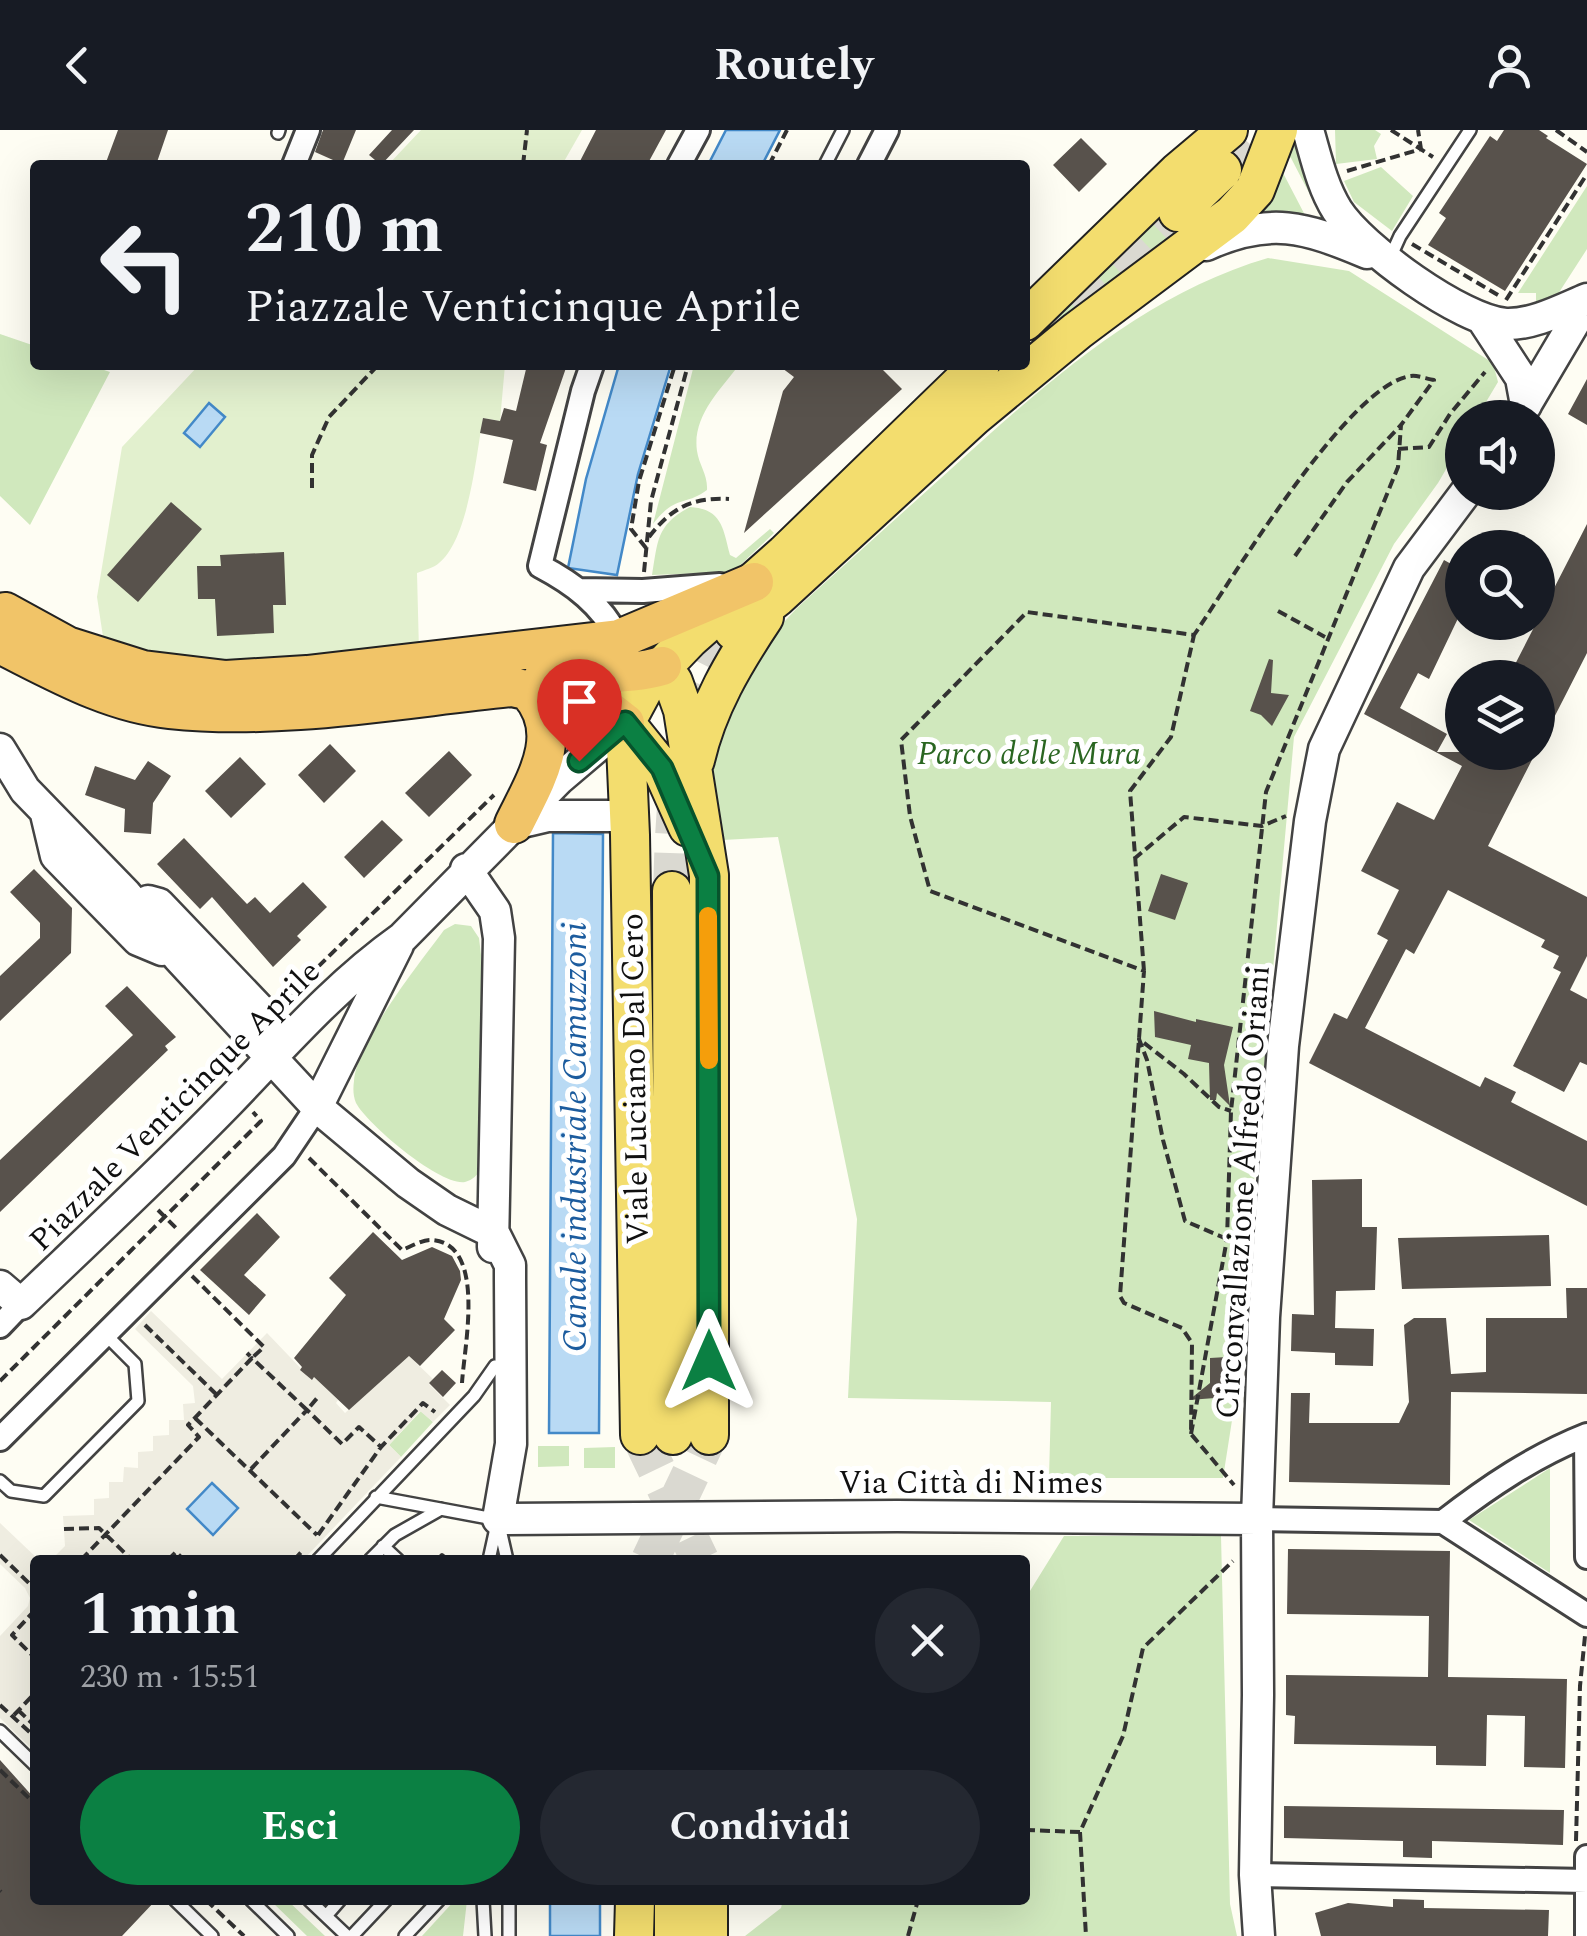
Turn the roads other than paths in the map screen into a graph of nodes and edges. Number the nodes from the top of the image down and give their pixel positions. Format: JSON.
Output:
{"nodes":[{"id":1,"x":308,"y":130,"type":"edge"},
{"id":2,"x":698,"y":130,"type":"edge"},
{"id":3,"x":844,"y":130,"type":"edge"},
{"id":4,"x":887,"y":130,"type":"edge"},
{"id":5,"x":1193,"y":130,"type":"edge"},
{"id":6,"x":1228,"y":130,"type":"tunnel mouth"},
{"id":7,"x":1278,"y":130,"type":"edge"},
{"id":8,"x":1308,"y":130,"type":"edge"},
{"id":9,"x":1470,"y":130,"type":"edge"},
{"id":10,"x":296,"y":160,"type":"edge"},
{"id":11,"x":682,"y":160,"type":"edge"},
{"id":12,"x":828,"y":160,"type":"edge"},
{"id":13,"x":871,"y":160,"type":"edge"},
{"id":14,"x":1222,"y":170,"type":"tunnel mouth"},
{"id":15,"x":1178,"y":172,"type":"junction"},
{"id":16,"x":1178,"y":212,"type":"tunnel mouth"},
{"id":17,"x":1181,"y":256,"type":"junction"},
{"id":18,"x":1388,"y":262,"type":"junction"},
{"id":19,"x":1587,"y":300,"type":"edge"},
{"id":20,"x":1030,"y":316,"type":"edge"},
{"id":21,"x":1483,"y":320,"type":"junction"},
{"id":22,"x":591,"y":370,"type":"edge"},
{"id":23,"x":975,"y":370,"type":"edge"},
{"id":24,"x":1029,"y":370,"type":"edge"},
{"id":25,"x":1030,"y":370,"type":"edge"},
{"id":26,"x":1522,"y":400,"type":"edge"},
{"id":27,"x":1528,"y":400,"type":"edge"},
{"id":28,"x":1452,"y":510,"type":"edge"},
{"id":29,"x":580,"y":590,"type":"junction"},
{"id":30,"x":765,"y":590,"type":"junction"},
{"id":31,"x":2,"y":628,"type":"edge"},
{"id":32,"x":619,"y":639,"type":"junction"},
{"id":33,"x":662,"y":666,"type":"junction"},
{"id":34,"x":521,"y":690,"type":"junction"},
{"id":35,"x":625,"y":722,"type":"junction"},
{"id":36,"x":0,"y":749,"type":"edge"},
{"id":37,"x":692,"y":772,"type":"junction"},
{"id":38,"x":46,"y":814,"type":"junction"},
{"id":39,"x":629,"y":816,"type":"junction"},
{"id":40,"x":514,"y":824,"type":"junction"},
{"id":41,"x":466,"y":870,"type":"junction"},
{"id":42,"x":708,"y":876,"type":"junction"},
{"id":43,"x":672,"y":891,"type":"tunnel mouth"},
{"id":44,"x":126,"y":894,"type":"junction"},
{"id":45,"x":402,"y":938,"type":"junction"},
{"id":46,"x":178,"y":957,"type":"junction"},
{"id":47,"x":270,"y":1056,"type":"junction"},
{"id":48,"x":317,"y":1107,"type":"junction"},
{"id":49,"x":494,"y":1233,"type":"junction"},
{"id":50,"x":7,"y":1305,"type":"edge"},
{"id":51,"x":106,"y":1335,"type":"junction"},
{"id":52,"x":495,"y":1366,"type":"junction"},
{"id":53,"x":674,"y":1435,"type":"junction"},
{"id":54,"x":1586,"y":1436,"type":"edge"},
{"id":55,"x":0,"y":1439,"type":"edge"},
{"id":56,"x":0,"y":1480,"type":"edge"},
{"id":57,"x":376,"y":1497,"type":"junction"},
{"id":58,"x":441,"y":1509,"type":"junction"},
{"id":59,"x":1256,"y":1518,"type":"junction"},
{"id":60,"x":498,"y":1519,"type":"junction"},
{"id":61,"x":1443,"y":1522,"type":"junction"},
{"id":62,"x":384,"y":1546,"type":"junction"},
{"id":63,"x":323,"y":1555,"type":"edge"},
{"id":64,"x":375,"y":1555,"type":"edge"},
{"id":65,"x":393,"y":1555,"type":"edge"},
{"id":66,"x":490,"y":1555,"type":"edge"},
{"id":67,"x":506,"y":1555,"type":"edge"},
{"id":68,"x":1587,"y":1557,"type":"edge"},
{"id":69,"x":1586,"y":1625,"type":"edge"},
{"id":70,"x":0,"y":1731,"type":"edge"},
{"id":71,"x":30,"y":1760,"type":"edge"},
{"id":72,"x":1587,"y":1857,"type":"edge"},
{"id":73,"x":1255,"y":1875,"type":"junction"},
{"id":74,"x":1581,"y":1881,"type":"edge"},
{"id":75,"x":180,"y":1905,"type":"edge"},
{"id":76,"x":256,"y":1905,"type":"edge"},
{"id":77,"x":315,"y":1905,"type":"edge"},
{"id":78,"x":336,"y":1905,"type":"edge"},
{"id":79,"x":381,"y":1905,"type":"edge"},
{"id":80,"x":434,"y":1905,"type":"edge"},
{"id":81,"x":483,"y":1905,"type":"edge"},
{"id":82,"x":483,"y":1905,"type":"edge"},
{"id":83,"x":509,"y":1905,"type":"edge"},
{"id":84,"x":635,"y":1905,"type":"edge"},
{"id":85,"x":674,"y":1905,"type":"edge"},
{"id":86,"x":708,"y":1905,"type":"edge"},
{"id":87,"x":326,"y":1916,"type":"junction"},
{"id":88,"x":212,"y":1936,"type":"edge"},
{"id":89,"x":288,"y":1936,"type":"edge"},
{"id":90,"x":349,"y":1936,"type":"edge"},
{"id":91,"x":405,"y":1936,"type":"edge"},
{"id":92,"x":476,"y":1936,"type":"edge"},
{"id":93,"x":485,"y":1936,"type":"edge"},
{"id":94,"x":508,"y":1936,"type":"edge"},
{"id":95,"x":634,"y":1936,"type":"edge"},
{"id":96,"x":674,"y":1936,"type":"edge"},
{"id":97,"x":708,"y":1936,"type":"edge"},
{"id":98,"x":1258,"y":1936,"type":"edge"},
{"id":99,"x":1587,"y":1936,"type":"edge"}],
"edges":[{"from":1,"to":10,"type":"street"},
{"from":2,"to":11,"type":"street"},
{"from":3,"to":12,"type":"lane"},
{"from":4,"to":13,"type":"street"},
{"from":5,"to":15,"type":"street"},
{"from":6,"to":15,"type":"main road"},
{"from":7,"to":17,"type":"main road"},
{"from":8,"to":18,"type":"street"},
{"from":9,"to":18,"type":"lane"},
{"from":14,"to":16,"type":"main road"},
{"from":15,"to":20,"type":"main road"},
{"from":17,"to":18,"type":"street"},
{"from":17,"to":25,"type":"main road"},
{"from":18,"to":21,"type":"street"},
{"from":19,"to":21,"type":"street"},
{"from":19,"to":27,"type":"street"},
{"from":21,"to":26,"type":"street"},
{"from":22,"to":29,"type":"street"},
{"from":23,"to":30,"type":"main road"},
{"from":24,"to":30,"type":"main road"},
{"from":28,"to":59,"type":"street","name":"Circonvallazione Alfredo Oriani"},
{"from":29,"to":30,"type":"street"},
{"from":29,"to":32,"type":"street"},
{"from":30,"to":32,"type":"highway"},
{"from":30,"to":33,"type":"main road"},
{"from":30,"to":37,"type":"main road"},
{"from":31,"to":32,"type":"highway"},
{"from":31,"to":34,"type":"highway"},
{"from":32,"to":33,"type":"highway"},
{"from":33,"to":34,"type":"highway"},
{"from":33,"to":35,"type":"main road"},
{"from":33,"to":37,"type":"main road"},
{"from":34,"to":35,"type":"highway"},
{"from":34,"to":40,"type":"highway"},
{"from":35,"to":39,"type":"main road","name":"Viale Luciano Dal Cero"},
{"from":35,"to":40,"type":"street","name":"Piazzale Venticinque Aprile"},
{"from":35,"to":42,"type":"main road"},
{"from":36,"to":38,"type":"street"},
{"from":37,"to":42,"type":"main road"},
{"from":38,"to":44,"type":"street"},
{"from":38,"to":46,"type":"street"},
{"from":39,"to":40,"type":"street"},
{"from":39,"to":53,"type":"main road","name":"Viale Luciano Dal Cero"},
{"from":40,"to":41,"type":"street","name":"Piazzale Venticinque Aprile"},
{"from":41,"to":45,"type":"street","name":"Piazzale Venticinque Aprile"},
{"from":41,"to":49,"type":"street"},
{"from":42,"to":53,"type":"main road"},
{"from":43,"to":53,"type":"main road","name":"Viale Luciano Dal Cero"},
{"from":44,"to":46,"type":"street"},
{"from":44,"to":47,"type":"street"},
{"from":45,"to":47,"type":"street","name":"Piazzale Venticinque Aprile"},
{"from":45,"to":48,"type":"street","name":"Piazzale Venticinque Aprile"},
{"from":46,"to":47,"type":"street"},
{"from":47,"to":48,"type":"street"},
{"from":47,"to":50,"type":"street","name":"Piazzale Venticinque Aprile"},
{"from":48,"to":49,"type":"street"},
{"from":48,"to":51,"type":"street","name":"Piazzale Venticinque Aprile"},
{"from":49,"to":52,"type":"street"},
{"from":49,"to":60,"type":"street"},
{"from":51,"to":55,"type":"street","name":"Piazzale Venticinque Aprile"},
{"from":51,"to":56,"type":"lane"},
{"from":52,"to":57,"type":"lane"},
{"from":52,"to":60,"type":"street"},
{"from":54,"to":61,"type":"street"},
{"from":54,"to":68,"type":"street"},
{"from":57,"to":58,"type":"lane"},
{"from":57,"to":63,"type":"lane"},
{"from":58,"to":60,"type":"lane"},
{"from":58,"to":62,"type":"lane"},
{"from":59,"to":60,"type":"street","name":"Via Città di Nimes"},
{"from":59,"to":61,"type":"street","name":"Via Città di Nimes"},
{"from":59,"to":73,"type":"street","name":"Circonvallazione Alfredo Oriani"},
{"from":60,"to":66,"type":"lane"},
{"from":60,"to":67,"type":"lane"},
{"from":61,"to":69,"type":"street"},
{"from":62,"to":64,"type":"lane"},
{"from":62,"to":65,"type":"lane"},
{"from":70,"to":71,"type":"lane"},
{"from":72,"to":74,"type":"street"},
{"from":73,"to":74,"type":"street"},
{"from":73,"to":98,"type":"street","name":"Circonvallazione Alfredo Oriani"},
{"from":74,"to":99,"type":"street"},
{"from":75,"to":88,"type":"lane"},
{"from":76,"to":89,"type":"lane"},
{"from":77,"to":87,"type":"lane"},
{"from":78,"to":87,"type":"lane"},
{"from":79,"to":90,"type":"lane"},
{"from":80,"to":91,"type":"lane"},
{"from":81,"to":92,"type":"lane"},
{"from":82,"to":93,"type":"lane"},
{"from":83,"to":94,"type":"lane"},
{"from":84,"to":95,"type":"main road"},
{"from":85,"to":96,"type":"main road"},
{"from":86,"to":97,"type":"main road"},
{"from":87,"to":90,"type":"lane"}]}
